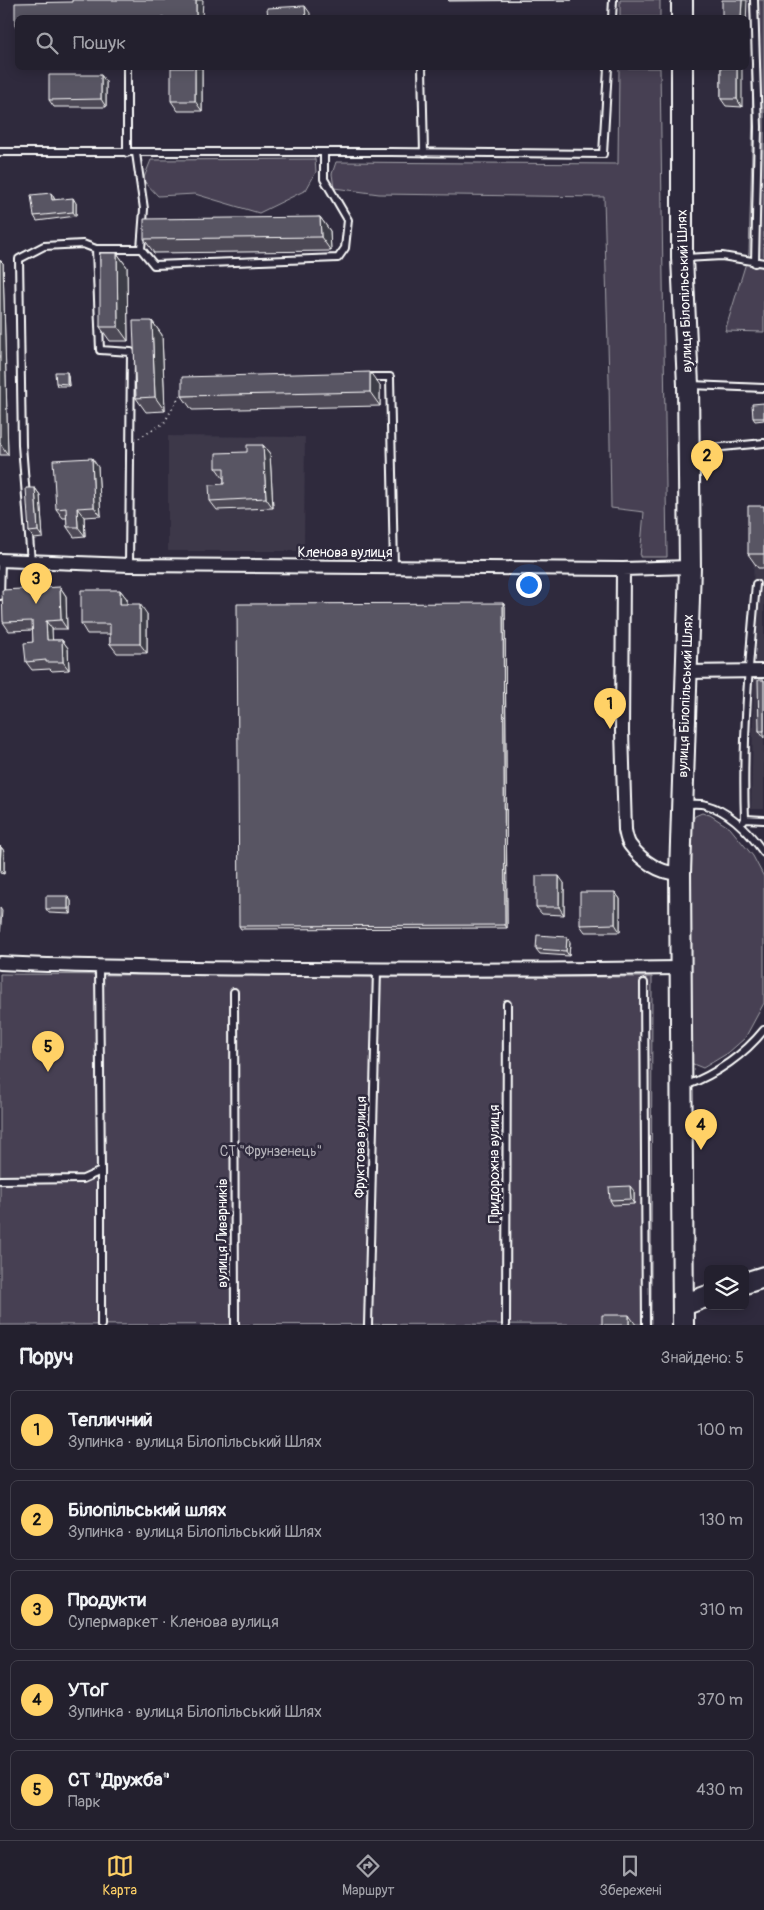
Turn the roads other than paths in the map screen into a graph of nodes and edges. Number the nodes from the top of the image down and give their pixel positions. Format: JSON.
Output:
{"nodes":[{"id":1,"x":613,"y":0,"type":"edge"},
{"id":2,"x":682,"y":0,"type":"edge"},
{"id":3,"x":754,"y":0,"type":"edge"},
{"id":4,"x":612,"y":15,"type":"edge"},
{"id":5,"x":682,"y":15,"type":"edge"},
{"id":6,"x":127,"y":70,"type":"edge"},
{"id":7,"x":422,"y":70,"type":"edge"},
{"id":8,"x":608,"y":70,"type":"edge"},
{"id":9,"x":682,"y":70,"type":"edge"},
{"id":10,"x":0,"y":152,"type":"edge"},
{"id":11,"x":127,"y":153,"type":"junction"},
{"id":12,"x":136,"y":153,"type":"junction"},
{"id":13,"x":324,"y":153,"type":"junction"},
{"id":14,"x":424,"y":153,"type":"junction"},
{"id":15,"x":96,"y":249,"type":"junction"},
{"id":16,"x":141,"y":249,"type":"junction"},
{"id":17,"x":682,"y":258,"type":"junction"},
{"id":18,"x":755,"y":263,"type":"junction"},
{"id":19,"x":764,"y":263,"type":"edge"},
{"id":20,"x":360,"y":378,"type":"edge"},
{"id":21,"x":688,"y":385,"type":"junction"},
{"id":22,"x":764,"y":388,"type":"edge"},
{"id":23,"x":764,"y":443,"type":"edge"},
{"id":24,"x":688,"y":451,"type":"junction"},
{"id":25,"x":0,"y":560,"type":"edge"},
{"id":26,"x":31,"y":563,"type":"junction"},
{"id":27,"x":129,"y":565,"type":"junction"},
{"id":28,"x":394,"y":567,"type":"junction"},
{"id":29,"x":690,"y":567,"type":"junction"},
{"id":30,"x":623,"y":569,"type":"junction"},
{"id":31,"x":756,"y":584,"type":"dead end"},
{"id":32,"x":0,"y":596,"type":"edge"},
{"id":33,"x":764,"y":671,"type":"edge"},
{"id":34,"x":686,"y":672,"type":"junction"},
{"id":35,"x":748,"y":672,"type":"junction"},
{"id":36,"x":682,"y":804,"type":"junction"},
{"id":37,"x":745,"y":819,"type":"junction"},
{"id":38,"x":764,"y":820,"type":"edge"},
{"id":39,"x":740,"y":826,"type":"junction"},
{"id":40,"x":764,"y":853,"type":"edge"},
{"id":41,"x":680,"y":873,"type":"junction"},
{"id":42,"x":0,"y":963,"type":"edge"},
{"id":43,"x":99,"y":968,"type":"junction"},
{"id":44,"x":681,"y":968,"type":"junction"},
{"id":45,"x":377,"y":970,"type":"junction"},
{"id":46,"x":644,"y":984,"type":"dead end"},
{"id":47,"x":234,"y":992,"type":"dead end"},
{"id":48,"x":507,"y":1004,"type":"dead end"},
{"id":49,"x":764,"y":1030,"type":"edge"},
{"id":50,"x":681,"y":1088,"type":"junction"},
{"id":51,"x":101,"y":1172,"type":"junction"},
{"id":52,"x":0,"y":1180,"type":"edge"},
{"id":53,"x":764,"y":1277,"type":"edge"},
{"id":54,"x":749,"y":1282,"type":"edge"},
{"id":55,"x":704,"y":1297,"type":"edge"},
{"id":56,"x":683,"y":1305,"type":"junction"},
{"id":57,"x":101,"y":1325,"type":"edge"},
{"id":58,"x":235,"y":1325,"type":"edge"},
{"id":59,"x":368,"y":1325,"type":"edge"},
{"id":60,"x":506,"y":1325,"type":"edge"},
{"id":61,"x":646,"y":1325,"type":"edge"},
{"id":62,"x":683,"y":1325,"type":"edge"}],
"edges":[{"from":1,"to":4,"type":"lane"},
{"from":2,"to":5,"type":"main road"},
{"from":3,"to":18,"type":"lane"},
{"from":6,"to":11,"type":"lane"},
{"from":7,"to":14,"type":"lane"},
{"from":8,"to":14,"type":"lane"},
{"from":9,"to":17,"type":"main road","name":"вулиця Білопільський Шлях"},
{"from":10,"to":11,"type":"lane"},
{"from":11,"to":12,"type":"lane"},
{"from":12,"to":13,"type":"lane"},
{"from":12,"to":16,"type":"lane"},
{"from":13,"to":14,"type":"lane"},
{"from":13,"to":16,"type":"lane"},
{"from":15,"to":16,"type":"lane"},
{"from":15,"to":26,"type":"lane"},
{"from":15,"to":27,"type":"lane"},
{"from":17,"to":18,"type":"lane"},
{"from":17,"to":21,"type":"main road","name":"вулиця Білопільський Шлях"},
{"from":18,"to":19,"type":"lane"},
{"from":20,"to":28,"type":"lane"},
{"from":21,"to":22,"type":"lane"},
{"from":21,"to":24,"type":"main road","name":"вулиця Білопільський Шлях"},
{"from":23,"to":24,"type":"lane"},
{"from":24,"to":29,"type":"main road","name":"вулиця Білопільський Шлях"},
{"from":25,"to":26,"type":"street","name":"Кленова вулиця"},
{"from":25,"to":32,"type":"lane"},
{"from":26,"to":27,"type":"street","name":"Кленова вулиця"},
{"from":27,"to":28,"type":"street","name":"Кленова вулиця"},
{"from":28,"to":30,"type":"street","name":"Кленова вулиця"},
{"from":29,"to":30,"type":"street","name":"Кленова вулиця"},
{"from":29,"to":34,"type":"main road","name":"вулиця Білопільський Шлях"},
{"from":30,"to":41,"type":"street"},
{"from":31,"to":35,"type":"lane"},
{"from":33,"to":35,"type":"street"},
{"from":34,"to":35,"type":"street"},
{"from":34,"to":36,"type":"main road","name":"вулиця Білопільський Шлях"},
{"from":35,"to":37,"type":"lane"},
{"from":36,"to":39,"type":"lane"},
{"from":36,"to":41,"type":"main road","name":"вулиця Білопільський Шлях"},
{"from":37,"to":38,"type":"lane"},
{"from":37,"to":39,"type":"lane"},
{"from":39,"to":40,"type":"lane"},
{"from":41,"to":44,"type":"main road","name":"вулиця Білопільський Шлях"},
{"from":42,"to":43,"type":"street"},
{"from":43,"to":45,"type":"street"},
{"from":43,"to":51,"type":"lane"},
{"from":44,"to":45,"type":"street"},
{"from":44,"to":50,"type":"main road","name":"вулиця Білопільський Шлях"},
{"from":45,"to":59,"type":"lane","name":"Фруктова вулиця"},
{"from":46,"to":61,"type":"lane"},
{"from":47,"to":58,"type":"lane","name":"вулиця Ливарників"},
{"from":48,"to":60,"type":"lane","name":"Придорожна вулиця"},
{"from":49,"to":50,"type":"lane"},
{"from":50,"to":56,"type":"main road","name":"вулиця Білопільський Шлях"},
{"from":51,"to":52,"type":"lane"},
{"from":51,"to":57,"type":"lane"},
{"from":53,"to":54,"type":"main road"},
{"from":55,"to":56,"type":"main road"},
{"from":56,"to":62,"type":"main road","name":"вулиця Білопільський Шлях"}]}
